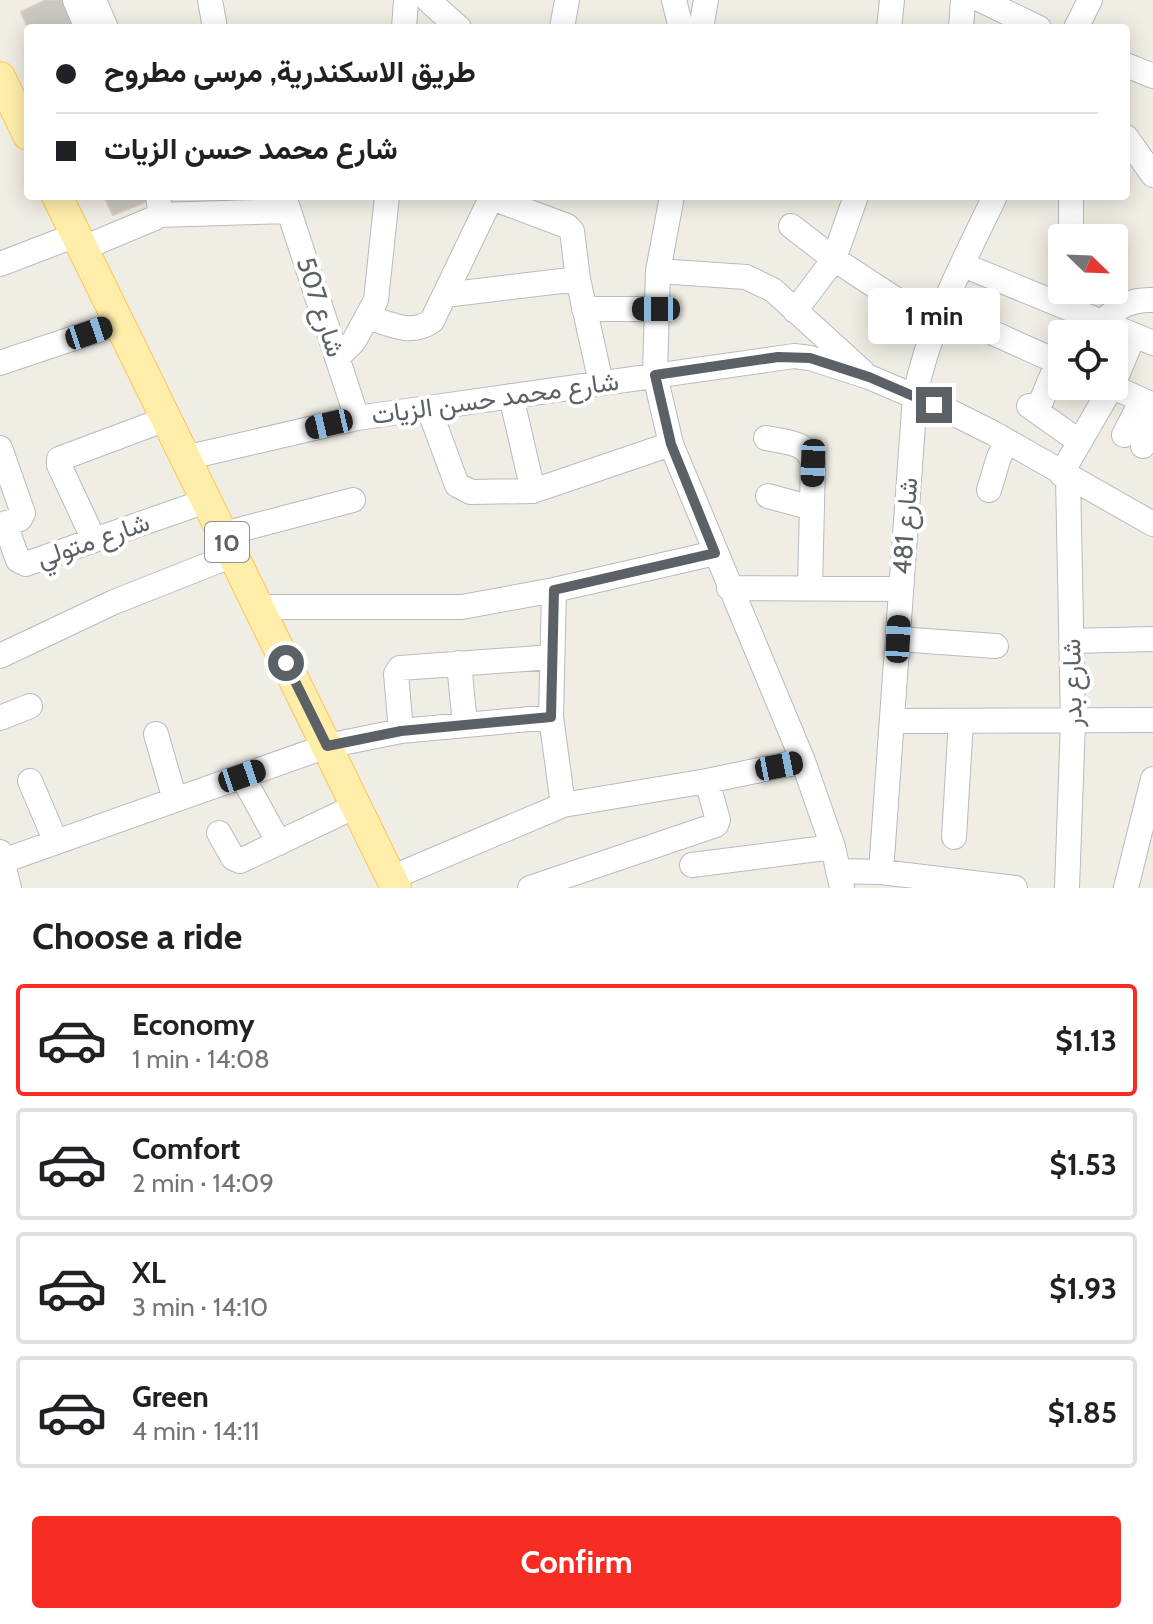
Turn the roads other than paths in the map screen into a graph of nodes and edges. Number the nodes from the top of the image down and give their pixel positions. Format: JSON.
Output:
{"nodes":[{"id":1,"x":75,"y":0,"type":"edge"},
{"id":2,"x":94,"y":0,"type":"edge"},
{"id":3,"x":210,"y":0,"type":"edge"},
{"id":4,"x":406,"y":0,"type":"edge"},
{"id":5,"x":428,"y":0,"type":"edge"},
{"id":6,"x":567,"y":0,"type":"edge"},
{"id":7,"x":674,"y":0,"type":"edge"},
{"id":8,"x":706,"y":0,"type":"edge"},
{"id":9,"x":892,"y":0,"type":"edge"},
{"id":10,"x":963,"y":0,"type":"edge"},
{"id":11,"x":981,"y":0,"type":"edge"},
{"id":12,"x":1090,"y":0,"type":"edge"},
{"id":13,"x":85,"y":24,"type":"edge"},
{"id":14,"x":104,"y":24,"type":"edge"},
{"id":15,"x":214,"y":24,"type":"edge"},
{"id":16,"x":404,"y":24,"type":"edge"},
{"id":17,"x":455,"y":24,"type":"edge"},
{"id":18,"x":563,"y":24,"type":"edge"},
{"id":19,"x":680,"y":24,"type":"edge"},
{"id":20,"x":702,"y":24,"type":"edge"},
{"id":21,"x":889,"y":24,"type":"edge"},
{"id":22,"x":961,"y":24,"type":"edge"},
{"id":23,"x":1031,"y":24,"type":"edge"},
{"id":24,"x":1078,"y":24,"type":"edge"},
{"id":25,"x":1130,"y":67,"type":"edge"},
{"id":26,"x":1153,"y":76,"type":"edge"},
{"id":27,"x":0,"y":77,"type":"edge"},
{"id":28,"x":24,"y":127,"type":"edge"},
{"id":29,"x":1130,"y":143,"type":"edge"},
{"id":30,"x":1153,"y":175,"type":"edge"},
{"id":31,"x":59,"y":200,"type":"edge"},
{"id":32,"x":387,"y":200,"type":"edge"},
{"id":33,"x":491,"y":200,"type":"edge"},
{"id":34,"x":500,"y":200,"type":"edge"},
{"id":35,"x":671,"y":200,"type":"edge"},
{"id":36,"x":855,"y":200,"type":"edge"},
{"id":37,"x":985,"y":200,"type":"edge"},
{"id":38,"x":1071,"y":200,"type":"edge"},
{"id":39,"x":286,"y":204,"type":"edge"},
{"id":40,"x":158,"y":206,"type":"edge"},
{"id":41,"x":1071,"y":224,"type":"edge"},
{"id":42,"x":791,"y":226,"type":"dead end"},
{"id":43,"x":79,"y":242,"type":"junction"},
{"id":44,"x":834,"y":259,"type":"junction"},
{"id":45,"x":0,"y":264,"type":"edge"},
{"id":46,"x":963,"y":265,"type":"junction"},
{"id":47,"x":658,"y":271,"type":"junction"},
{"id":48,"x":578,"y":279,"type":"junction"},
{"id":49,"x":445,"y":295,"type":"junction"},
{"id":50,"x":1153,"y":300,"type":"edge"},
{"id":51,"x":584,"y":309,"type":"junction"},
{"id":52,"x":656,"y":309,"type":"junction"},
{"id":53,"x":795,"y":311,"type":"junction"},
{"id":54,"x":1073,"y":312,"type":"edge"},
{"id":55,"x":368,"y":317,"type":"junction"},
{"id":56,"x":938,"y":317,"type":"junction"},
{"id":57,"x":1096,"y":320,"type":"edge"},
{"id":58,"x":1104,"y":320,"type":"edge"},
{"id":59,"x":119,"y":323,"type":"junction"},
{"id":60,"x":1143,"y":339,"type":"edge"},
{"id":61,"x":1048,"y":355,"type":"edge"},
{"id":62,"x":337,"y":358,"type":"junction"},
{"id":63,"x":1128,"y":361,"type":"edge"},
{"id":64,"x":0,"y":363,"type":"edge"},
{"id":65,"x":655,"y":375,"type":"junction"},
{"id":66,"x":869,"y":377,"type":"junction"},
{"id":67,"x":1048,"y":382,"type":"edge"},
{"id":68,"x":601,"y":383,"type":"junction"},
{"id":69,"x":1128,"y":393,"type":"edge"},
{"id":70,"x":511,"y":396,"type":"junction"},
{"id":71,"x":915,"y":396,"type":"junction"},
{"id":72,"x":1104,"y":400,"type":"edge"},
{"id":73,"x":1147,"y":402,"type":"edge"},
{"id":74,"x":429,"y":409,"type":"junction"},
{"id":75,"x":357,"y":418,"type":"junction"},
{"id":76,"x":166,"y":419,"type":"junction"},
{"id":77,"x":1140,"y":436,"type":"edge"},
{"id":78,"x":766,"y":438,"type":"dead end"},
{"id":79,"x":1007,"y":441,"type":"junction"},
{"id":80,"x":1080,"y":442,"type":"junction"},
{"id":81,"x":671,"y":444,"type":"junction"},
{"id":82,"x":0,"y":448,"type":"edge"},
{"id":83,"x":185,"y":458,"type":"junction"},
{"id":84,"x":1064,"y":476,"type":"junction"},
{"id":85,"x":989,"y":490,"type":"dead end"},
{"id":86,"x":533,"y":491,"type":"junction"},
{"id":87,"x":768,"y":496,"type":"dead end"},
{"id":88,"x":353,"y":500,"type":"dead end"},
{"id":89,"x":206,"y":501,"type":"junction"},
{"id":90,"x":812,"y":508,"type":"junction"},
{"id":91,"x":9,"y":520,"type":"edge"},
{"id":92,"x":1153,"y":524,"type":"edge"},
{"id":93,"x":94,"y":540,"type":"junction"},
{"id":94,"x":228,"y":545,"type":"junction"},
{"id":95,"x":715,"y":553,"type":"junction"},
{"id":96,"x":729,"y":588,"type":"junction"},
{"id":97,"x":810,"y":588,"type":"junction"},
{"id":98,"x":901,"y":589,"type":"junction"},
{"id":99,"x":554,"y":590,"type":"junction"},
{"id":100,"x":259,"y":607,"type":"junction"},
{"id":101,"x":898,"y":639,"type":"junction"},
{"id":102,"x":1153,"y":639,"type":"edge"},
{"id":103,"x":1071,"y":641,"type":"junction"},
{"id":104,"x":996,"y":646,"type":"dead end"},
{"id":105,"x":0,"y":656,"type":"edge"},
{"id":106,"x":552,"y":657,"type":"junction"},
{"id":107,"x":459,"y":663,"type":"junction"},
{"id":108,"x":30,"y":706,"type":"dead end"},
{"id":109,"x":551,"y":717,"type":"junction"},
{"id":110,"x":0,"y":718,"type":"edge"},
{"id":111,"x":1153,"y":720,"type":"edge"},
{"id":112,"x":892,"y":721,"type":"junction"},
{"id":113,"x":961,"y":721,"type":"junction"},
{"id":114,"x":1073,"y":722,"type":"junction"},
{"id":115,"x":465,"y":725,"type":"junction"},
{"id":116,"x":401,"y":731,"type":"junction"},
{"id":117,"x":156,"y":734,"type":"dead end"},
{"id":118,"x":327,"y":746,"type":"junction"},
{"id":119,"x":803,"y":761,"type":"junction"},
{"id":120,"x":242,"y":776,"type":"junction"},
{"id":121,"x":1153,"y":779,"type":"edge"},
{"id":122,"x":30,"y":781,"type":"dead end"},
{"id":123,"x":707,"y":781,"type":"junction"},
{"id":124,"x":175,"y":800,"type":"junction"},
{"id":125,"x":563,"y":805,"type":"junction"},
{"id":126,"x":356,"y":806,"type":"junction"},
{"id":127,"x":219,"y":833,"type":"dead end"},
{"id":128,"x":689,"y":833,"type":"junction"},
{"id":129,"x":954,"y":837,"type":"dead end"},
{"id":130,"x":56,"y":842,"type":"junction"},
{"id":131,"x":279,"y":843,"type":"junction"},
{"id":132,"x":2,"y":856,"type":"edge"},
{"id":133,"x":838,"y":869,"type":"edge"},
{"id":134,"x":881,"y":872,"type":"junction"},
{"id":135,"x":692,"y":876,"type":"edge"},
{"id":136,"x":394,"y":883,"type":"edge"},
{"id":137,"x":544,"y":885,"type":"edge"},
{"id":138,"x":1006,"y":887,"type":"edge"},
{"id":139,"x":9,"y":888,"type":"edge"},
{"id":140,"x":1067,"y":888,"type":"edge"},
{"id":141,"x":1126,"y":888,"type":"edge"}],
"edges":[{"from":1,"to":13,"type":"street"},
{"from":2,"to":14,"type":"street"},
{"from":3,"to":15,"type":"street"},
{"from":4,"to":16,"type":"street"},
{"from":5,"to":17,"type":"street"},
{"from":6,"to":18,"type":"street"},
{"from":7,"to":19,"type":"street"},
{"from":8,"to":20,"type":"street"},
{"from":9,"to":21,"type":"street"},
{"from":10,"to":22,"type":"street"},
{"from":11,"to":23,"type":"street"},
{"from":12,"to":24,"type":"street"},
{"from":25,"to":26,"type":"street"},
{"from":27,"to":28,"type":"main road"},
{"from":29,"to":30,"type":"street"},
{"from":31,"to":43,"type":"main road","number":"10"},
{"from":32,"to":55,"type":"street"},
{"from":33,"to":49,"type":"street"},
{"from":34,"to":48,"type":"street"},
{"from":35,"to":47,"type":"street"},
{"from":36,"to":44,"type":"street"},
{"from":37,"to":46,"type":"street","name":"شارع 481"},
{"from":38,"to":41,"type":"street"},
{"from":39,"to":40,"type":"street"},
{"from":39,"to":62,"type":"street","name":"شارع 507"},
{"from":40,"to":43,"type":"street"},
{"from":42,"to":44,"type":"street"},
{"from":43,"to":45,"type":"street"},
{"from":43,"to":59,"type":"main road","number":"10"},
{"from":44,"to":53,"type":"street"},
{"from":44,"to":56,"type":"street"},
{"from":46,"to":54,"type":"street"},
{"from":46,"to":56,"type":"street","name":"شارع 481"},
{"from":47,"to":52,"type":"street"},
{"from":47,"to":53,"type":"street"},
{"from":48,"to":49,"type":"street"},
{"from":48,"to":51,"type":"street"},
{"from":49,"to":55,"type":"street"},
{"from":50,"to":58,"type":"street"},
{"from":51,"to":52,"type":"street"},
{"from":51,"to":68,"type":"street"},
{"from":52,"to":65,"type":"street"},
{"from":53,"to":66,"type":"street"},
{"from":54,"to":57,"type":"street"},
{"from":55,"to":62,"type":"street"},
{"from":56,"to":61,"type":"street"},
{"from":56,"to":71,"type":"street","name":"شارع 481"},
{"from":59,"to":64,"type":"street"},
{"from":59,"to":76,"type":"main road","number":"10"},
{"from":60,"to":63,"type":"street"},
{"from":62,"to":75,"type":"street","name":"شارع 507"},
{"from":65,"to":66,"type":"street","name":"شارع محمد حسن الزيات"},
{"from":65,"to":68,"type":"street","name":"شارع محمد حسن الزيات"},
{"from":65,"to":81,"type":"street"},
{"from":66,"to":71,"type":"street","name":"شارع محمد حسن الزيات"},
{"from":67,"to":80,"type":"street"},
{"from":68,"to":70,"type":"street","name":"شارع محمد حسن الزيات"},
{"from":69,"to":73,"type":"street"},
{"from":70,"to":74,"type":"street","name":"شارع محمد حسن الزيات"},
{"from":70,"to":86,"type":"street"},
{"from":71,"to":79,"type":"street","name":"شارع محمد حسن الزيات"},
{"from":71,"to":98,"type":"street","name":"شارع 481"},
{"from":72,"to":80,"type":"street"},
{"from":73,"to":77,"type":"street"},
{"from":74,"to":75,"type":"street","name":"شارع محمد حسن الزيات"},
{"from":74,"to":86,"type":"street"},
{"from":75,"to":83,"type":"street","name":"شارع محمد حسن الزيات"},
{"from":76,"to":83,"type":"main road","number":"10"},
{"from":76,"to":93,"type":"street"},
{"from":78,"to":90,"type":"street"},
{"from":79,"to":84,"type":"street","name":"شارع محمد حسن الزيات"},
{"from":79,"to":85,"type":"street"},
{"from":80,"to":84,"type":"street"},
{"from":81,"to":86,"type":"street"},
{"from":81,"to":95,"type":"street"},
{"from":82,"to":91,"type":"street"},
{"from":83,"to":89,"type":"main road","number":"10"},
{"from":84,"to":92,"type":"street","name":"شارع محمد حسن الزيات"},
{"from":84,"to":103,"type":"street","name":"شارع بدر"},
{"from":87,"to":90,"type":"street"},
{"from":88,"to":94,"type":"street"},
{"from":89,"to":93,"type":"street","name":"شارع متولي"},
{"from":89,"to":94,"type":"main road","number":"10"},
{"from":90,"to":97,"type":"street"},
{"from":91,"to":93,"type":"street","name":"شارع متولي"},
{"from":94,"to":100,"type":"main road","number":"10"},
{"from":94,"to":105,"type":"street"},
{"from":95,"to":96,"type":"street"},
{"from":95,"to":99,"type":"street"},
{"from":96,"to":97,"type":"street"},
{"from":96,"to":119,"type":"street"},
{"from":97,"to":98,"type":"street"},
{"from":98,"to":101,"type":"street","name":"شارع 481"},
{"from":99,"to":100,"type":"street"},
{"from":99,"to":106,"type":"street"},
{"from":100,"to":118,"type":"main road","number":"10"},
{"from":101,"to":104,"type":"street"},
{"from":101,"to":112,"type":"street","name":"شارع 481"},
{"from":102,"to":103,"type":"street"},
{"from":103,"to":114,"type":"street","name":"شارع بدر"},
{"from":106,"to":107,"type":"street"},
{"from":106,"to":109,"type":"street"},
{"from":107,"to":115,"type":"street"},
{"from":107,"to":116,"type":"street"},
{"from":108,"to":110,"type":"street"},
{"from":109,"to":115,"type":"street"},
{"from":109,"to":125,"type":"street"},
{"from":111,"to":114,"type":"street"},
{"from":112,"to":113,"type":"street"},
{"from":112,"to":134,"type":"street","name":"شارع 481"},
{"from":113,"to":114,"type":"street"},
{"from":113,"to":129,"type":"street"},
{"from":114,"to":140,"type":"street","name":"شارع بدر"},
{"from":115,"to":116,"type":"street"},
{"from":116,"to":118,"type":"street"},
{"from":117,"to":124,"type":"street"},
{"from":118,"to":120,"type":"street"},
{"from":118,"to":126,"type":"main road","number":"10"},
{"from":119,"to":123,"type":"street"},
{"from":119,"to":133,"type":"street"},
{"from":120,"to":124,"type":"street"},
{"from":120,"to":131,"type":"street"},
{"from":121,"to":141,"type":"street"},
{"from":122,"to":130,"type":"street"},
{"from":123,"to":125,"type":"street"},
{"from":123,"to":128,"type":"street"},
{"from":124,"to":130,"type":"street"},
{"from":125,"to":136,"type":"street"},
{"from":126,"to":131,"type":"street"},
{"from":126,"to":136,"type":"main road","number":"10"},
{"from":127,"to":131,"type":"street"},
{"from":128,"to":135,"type":"street"},
{"from":128,"to":137,"type":"street"},
{"from":130,"to":132,"type":"street"},
{"from":132,"to":139,"type":"street"},
{"from":133,"to":134,"type":"street"},
{"from":133,"to":135,"type":"street"},
{"from":134,"to":138,"type":"street"}]}
